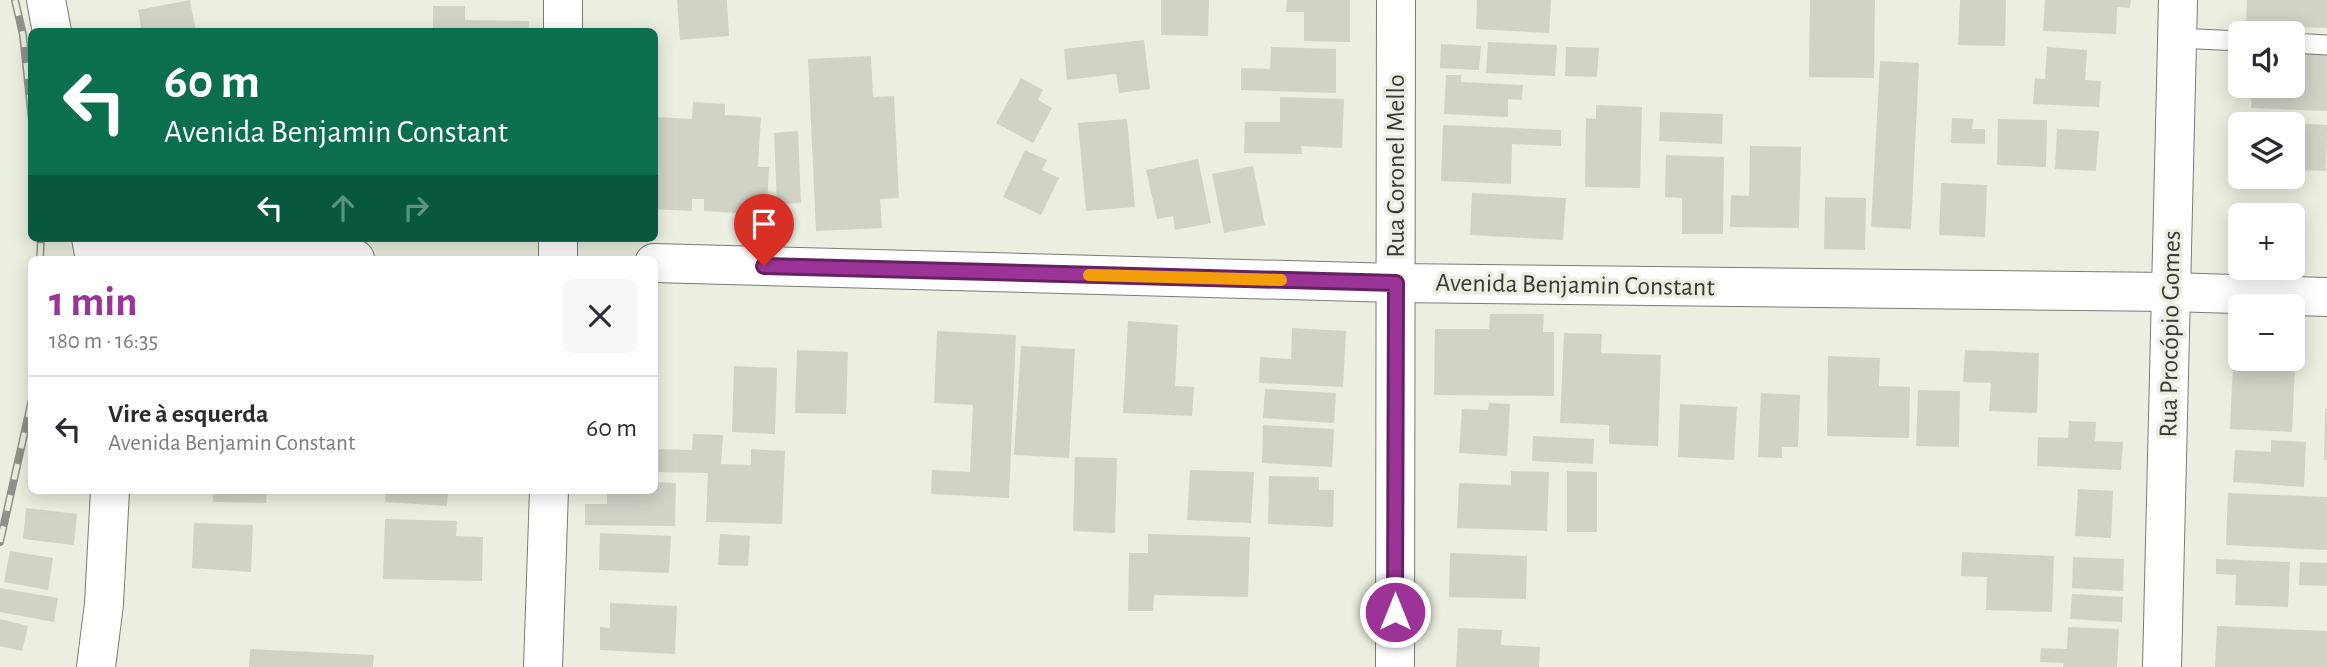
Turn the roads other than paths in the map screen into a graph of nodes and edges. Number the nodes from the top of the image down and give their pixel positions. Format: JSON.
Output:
{"nodes":[{"id":1,"x":46,"y":0,"type":"edge"},
{"id":2,"x":563,"y":0,"type":"edge"},
{"id":3,"x":1396,"y":0,"type":"edge"},
{"id":4,"x":2178,"y":0,"type":"edge"},
{"id":5,"x":51,"y":28,"type":"edge"},
{"id":6,"x":563,"y":28,"type":"edge"},
{"id":7,"x":2177,"y":38,"type":"junction"},
{"id":8,"x":2228,"y":40,"type":"edge"},
{"id":9,"x":2305,"y":44,"type":"edge"},
{"id":10,"x":2327,"y":45,"type":"edge"},
{"id":11,"x":93,"y":251,"type":"edge"},
{"id":12,"x":257,"y":256,"type":"edge"},
{"id":13,"x":658,"y":263,"type":"edge"},
{"id":14,"x":1396,"y":283,"type":"junction"},
{"id":15,"x":2171,"y":292,"type":"junction"},
{"id":16,"x":2327,"y":297,"type":"edge"},
{"id":17,"x":110,"y":494,"type":"edge"},
{"id":18,"x":549,"y":494,"type":"edge"},
{"id":19,"x":96,"y":667,"type":"edge"},
{"id":20,"x":543,"y":667,"type":"edge"},
{"id":21,"x":1395,"y":667,"type":"edge"},
{"id":22,"x":2162,"y":667,"type":"edge"}],
"edges":[{"from":1,"to":5,"type":"street"},
{"from":2,"to":6,"type":"street"},
{"from":3,"to":14,"type":"street","name":"Rua Coronel Mello"},
{"from":4,"to":7,"type":"street","name":"Rua Procópio Gomes"},
{"from":7,"to":8,"type":"lane"},
{"from":7,"to":15,"type":"street","name":"Rua Procópio Gomes"},
{"from":9,"to":10,"type":"lane"},
{"from":11,"to":12,"type":"street"},
{"from":13,"to":14,"type":"street","name":"Avenida Benjamin Constant"},
{"from":14,"to":15,"type":"street","name":"Avenida Benjamin Constant"},
{"from":14,"to":21,"type":"street","name":"Rua Coronel Mello"},
{"from":15,"to":16,"type":"street","name":"Avenida Benjamin Constant"},
{"from":15,"to":22,"type":"street","name":"Rua Procópio Gomes"},
{"from":17,"to":19,"type":"street"},
{"from":18,"to":20,"type":"street"}]}
